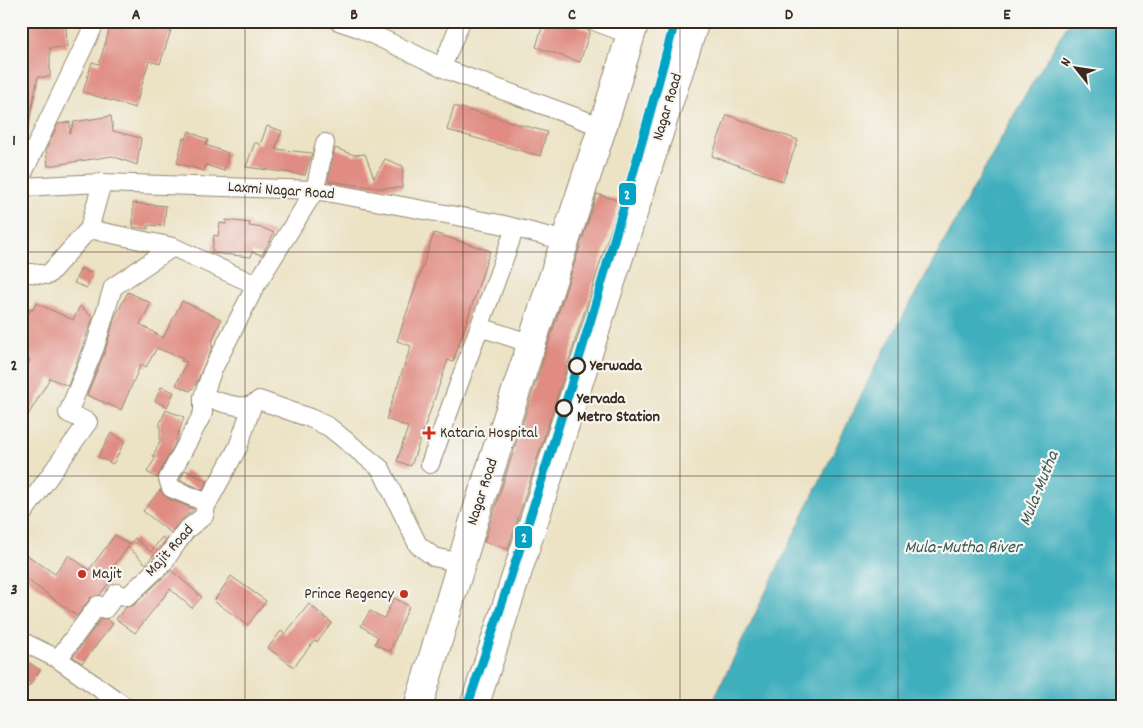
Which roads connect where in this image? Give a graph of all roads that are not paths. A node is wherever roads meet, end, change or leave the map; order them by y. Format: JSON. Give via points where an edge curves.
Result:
{"nodes":[{"id":1,"x":96,"y":21,"type":"edge"},
{"id":2,"x":338,"y":21,"type":"edge"},
{"id":3,"x":461,"y":21,"type":"edge"},
{"id":4,"x":594,"y":21,"type":"edge"},
{"id":5,"x":695,"y":21,"type":"edge"},
{"id":6,"x":633,"y":28,"type":"edge"},
{"id":7,"x":442,"y":67,"type":"junction"},
{"id":8,"x":603,"y":127,"type":"junction"},
{"id":9,"x":325,"y":143,"type":"dead end"},
{"id":10,"x":21,"y":177,"type":"edge"},
{"id":11,"x":102,"y":183,"type":"junction"},
{"id":12,"x":21,"y":187,"type":"edge"},
{"id":13,"x":315,"y":190,"type":"junction"},
{"id":14,"x":515,"y":228,"type":"junction"},
{"id":15,"x":90,"y":229,"type":"junction"},
{"id":16,"x":566,"y":241,"type":"junction"},
{"id":17,"x":173,"y":247,"type":"junction"},
{"id":18,"x":21,"y":272,"type":"edge"},
{"id":19,"x":256,"y":286,"type":"junction"},
{"id":20,"x":480,"y":327,"type":"junction"},
{"id":21,"x":532,"y":344,"type":"junction"},
{"id":22,"x":203,"y":397,"type":"junction"},
{"id":23,"x":252,"y":406,"type":"junction"},
{"id":24,"x":430,"y":464,"type":"dead end"},
{"id":25,"x":206,"y":506,"type":"junction"},
{"id":26,"x":21,"y":516,"type":"edge"},
{"id":27,"x":461,"y":563,"type":"junction"},
{"id":28,"x":21,"y":641,"type":"edge"},
{"id":29,"x":58,"y":659,"type":"junction"},
{"id":30,"x":126,"y":707,"type":"edge"},
{"id":31,"x":418,"y":707,"type":"edge"},
{"id":32,"x":474,"y":707,"type":"edge"}],
"edges":[{"from":1,"to":10,"type":"street"},
{"from":2,"to":7,"type":"street"},
{"from":3,"to":7,"type":"street"},
{"from":4,"to":6,"type":"street"},
{"from":5,"to":32,"type":"highway","name":"Nagar Road"},
{"from":6,"to":8,"type":"highway","name":"Nagar Road"},
{"from":7,"to":8,"type":"street"},
{"from":8,"to":16,"type":"highway","name":"Nagar Road"},
{"from":9,"to":13,"type":"street"},
{"from":11,"to":12,"type":"street","name":"Laxmi Nagar Road"},
{"from":11,"to":13,"type":"street","name":"Laxmi Nagar Road"},
{"from":11,"to":15,"type":"street"},
{"from":13,"to":14,"type":"street","name":"Laxmi Nagar Road"},
{"from":13,"to":19,"type":"street"},
{"from":14,"to":16,"type":"street","name":"Laxmi Nagar Road"},
{"from":14,"to":20,"type":"street"},
{"from":15,"to":17,"type":"street"},
{"from":15,"to":18,"type":"street","via":[[48,275]]},
{"from":16,"to":21,"type":"highway","name":"Nagar Road"},
{"from":17,"to":19,"type":"street"},
{"from":17,"to":26,"type":"street","via":[[113,287],[95,347],[68,413],[88,422]]},
{"from":19,"to":22,"type":"street","via":[[212,371]]},
{"from":20,"to":21,"type":"street"},
{"from":20,"to":24,"type":"street"},
{"from":21,"to":27,"type":"highway","name":"Nagar Road"},
{"from":22,"to":23,"type":"street","via":[[243,407]]},
{"from":22,"to":25,"type":"street","via":[[203,413],[168,479],[171,488],[200,500]]},
{"from":23,"to":25,"type":"street","name":"Majit Road","via":[[238,447]]},
{"from":23,"to":27,"type":"street","via":[[259,400],[329,427],[381,469],[418,545],[434,557]]},
{"from":25,"to":29,"type":"street","name":"Majit Road","via":[[204,516],[186,530],[163,563],[127,597],[117,593],[105,609],[98,605]]},
{"from":27,"to":31,"type":"highway","name":"Nagar Road"},
{"from":28,"to":29,"type":"street"},
{"from":29,"to":30,"type":"street"}]}
